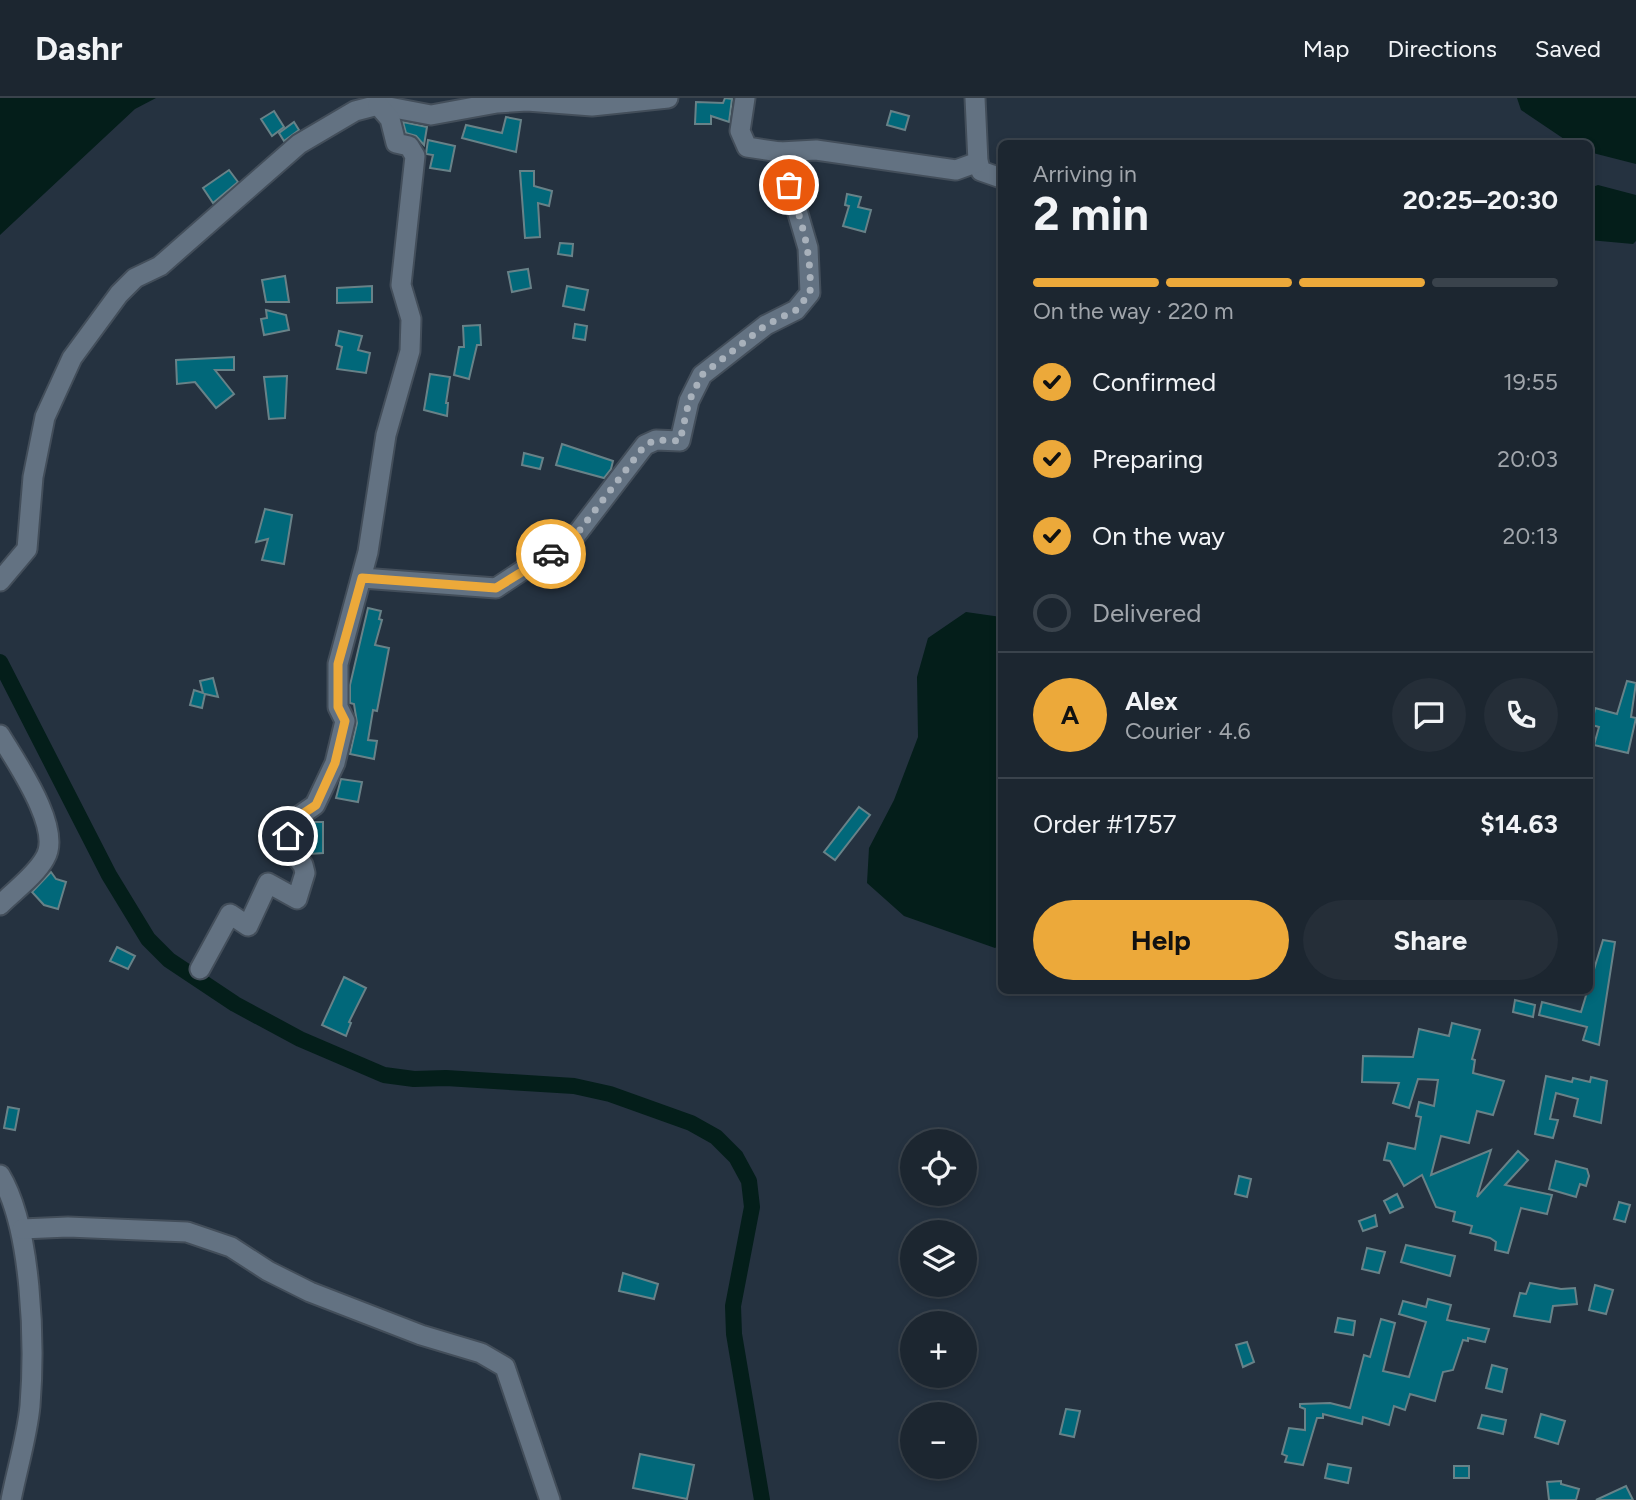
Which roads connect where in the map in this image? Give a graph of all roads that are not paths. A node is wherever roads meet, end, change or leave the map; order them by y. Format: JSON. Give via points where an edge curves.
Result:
{"nodes":[{"id":1,"x":667,"y":98,"type":"edge"},
{"id":2,"x":745,"y":98,"type":"edge"},
{"id":3,"x":975,"y":98,"type":"edge"},
{"id":4,"x":378,"y":106,"type":"junction"},
{"id":5,"x":780,"y":152,"type":"junction"},
{"id":6,"x":978,"y":162,"type":"junction"},
{"id":7,"x":998,"y":177,"type":"edge"},
{"id":8,"x":362,"y":578,"type":"junction"},
{"id":9,"x":0,"y":581,"type":"edge"},
{"id":10,"x":0,"y":735,"type":"edge"},
{"id":11,"x":0,"y":905,"type":"edge"},
{"id":12,"x":200,"y":969,"type":"dead end"},
{"id":13,"x":0,"y":1175,"type":"edge"},
{"id":14,"x":22,"y":1229,"type":"junction"},
{"id":15,"x":11,"y":1500,"type":"edge"},
{"id":16,"x":550,"y":1500,"type":"edge"}],
"edges":[{"from":1,"to":4,"type":"street","via":[[592,106],[497,103],[431,115]]},
{"from":2,"to":5,"type":"street","via":[[740,131],[747,147]]},
{"from":3,"to":6,"type":"street"},
{"from":4,"to":8,"type":"street","via":[[390,119],[396,143],[409,146],[415,156],[401,285],[412,334],[384,446]]},
{"from":4,"to":9,"type":"street","via":[[355,111],[299,144],[160,266],[135,278],[119,293],[72,358],[45,417],[33,477],[27,549]]},
{"from":5,"to":6,"type":"street","via":[[816,150],[956,170]]},
{"from":5,"to":8,"type":"street","via":[[808,248],[810,293],[796,310],[766,325],[702,375],[689,401],[680,441],[656,440],[645,445],[576,535],[496,588]]},
{"from":6,"to":7,"type":"street","via":[[981,171]]},
{"from":8,"to":12,"type":"street","via":[[338,664],[338,707],[345,721],[335,763],[316,805],[295,819],[288,836],[292,852],[303,865],[297,899],[268,883],[248,926],[230,914]]},
{"from":10,"to":11,"type":"street","via":[[30,786],[51,836],[46,858]]},
{"from":13,"to":14,"type":"street"},
{"from":14,"to":15,"type":"street","via":[[29,1295],[30,1406]]},
{"from":14,"to":16,"type":"street","via":[[187,1232],[231,1247],[310,1292],[481,1353],[505,1367]]}]}
